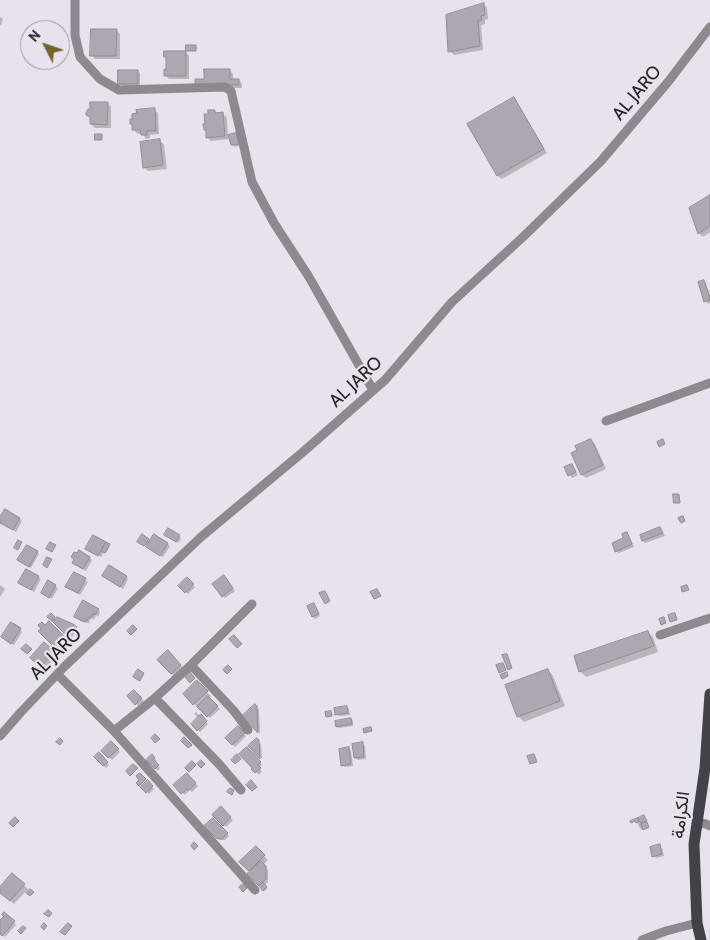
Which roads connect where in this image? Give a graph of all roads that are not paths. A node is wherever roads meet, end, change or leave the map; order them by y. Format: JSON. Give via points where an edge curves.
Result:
{"nodes":[{"id":1,"x":75,"y":0,"type":"edge"},
{"id":2,"x":710,"y":27,"type":"edge"},
{"id":3,"x":710,"y":382,"type":"edge"},
{"id":4,"x":374,"y":390,"type":"junction"},
{"id":5,"x":606,"y":421,"type":"dead end"},
{"id":6,"x":252,"y":604,"type":"dead end"},
{"id":7,"x":710,"y":618,"type":"edge"},
{"id":8,"x":660,"y":635,"type":"dead end"},
{"id":9,"x":191,"y":665,"type":"junction"},
{"id":10,"x":57,"y":674,"type":"junction"},
{"id":11,"x":710,"y":694,"type":"edge"},
{"id":12,"x":155,"y":698,"type":"junction"},
{"id":13,"x":248,"y":730,"type":"dead end"},
{"id":14,"x":114,"y":731,"type":"junction"},
{"id":15,"x":0,"y":736,"type":"edge"},
{"id":16,"x":241,"y":790,"type":"dead end"},
{"id":17,"x":697,"y":822,"type":"junction"},
{"id":18,"x":710,"y":826,"type":"edge"},
{"id":19,"x":255,"y":890,"type":"dead end"},
{"id":20,"x":697,"y":923,"type":"junction"},
{"id":21,"x":642,"y":940,"type":"edge"},
{"id":22,"x":701,"y":940,"type":"edge"}],
"edges":[{"from":1,"to":4,"type":"street","via":[[75,35],[80,57],[100,79],[119,90],[225,88],[231,91],[252,182]]},
{"from":2,"to":4,"type":"street","name":"AL JARO","via":[[601,161],[452,302]]},
{"from":3,"to":5,"type":"street"},
{"from":4,"to":10,"type":"street","name":"AL JARO","via":[[201,536]]},
{"from":6,"to":9,"type":"street"},
{"from":7,"to":8,"type":"street"},
{"from":9,"to":12,"type":"street"},
{"from":9,"to":13,"type":"street"},
{"from":10,"to":14,"type":"street"},
{"from":10,"to":15,"type":"street","name":"AL JARO"},
{"from":11,"to":17,"type":"main road","name":"الكرامة","via":[[705,768]]},
{"from":12,"to":14,"type":"street"},
{"from":12,"to":16,"type":"street"},
{"from":14,"to":19,"type":"street"},
{"from":17,"to":18,"type":"street"},
{"from":17,"to":20,"type":"main road","name":"الكرامة","via":[[694,844]]},
{"from":20,"to":21,"type":"street"},
{"from":20,"to":22,"type":"main road","name":"الكرامة"}]}
